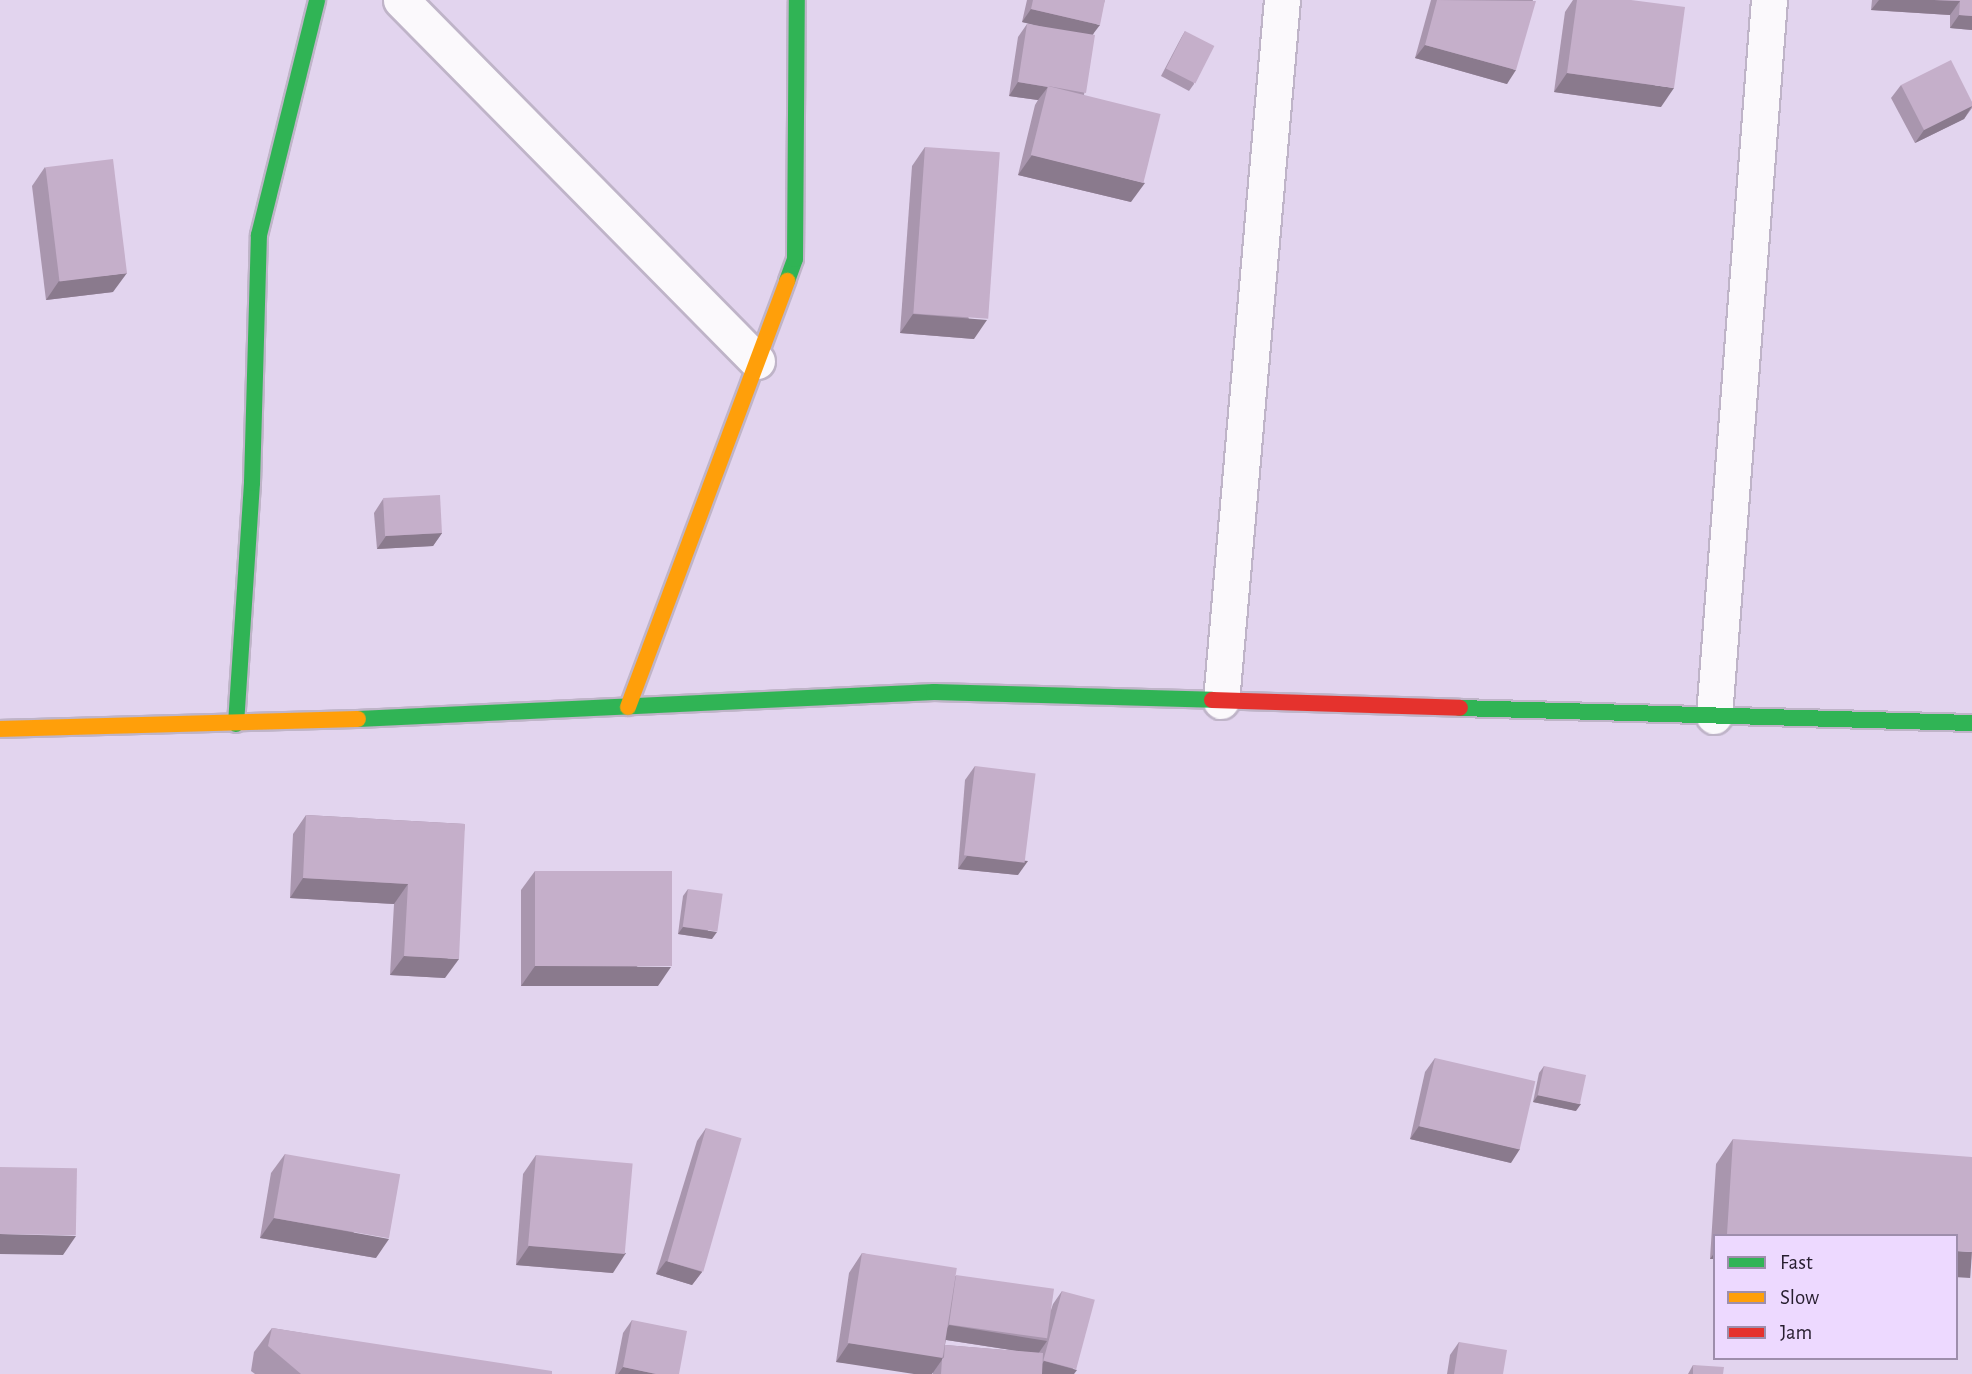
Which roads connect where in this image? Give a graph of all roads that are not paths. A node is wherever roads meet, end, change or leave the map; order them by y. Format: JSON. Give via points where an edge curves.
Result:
{"nodes":[{"id":1,"x":317,"y":0,"type":"edge"},
{"id":2,"x":401,"y":0,"type":"edge"},
{"id":3,"x":797,"y":0,"type":"edge"},
{"id":4,"x":1282,"y":0,"type":"edge"},
{"id":5,"x":1769,"y":0,"type":"edge"},
{"id":6,"x":757,"y":361,"type":"junction"},
{"id":7,"x":1220,"y":701,"type":"junction"},
{"id":8,"x":628,"y":707,"type":"junction"},
{"id":9,"x":1714,"y":716,"type":"junction"},
{"id":10,"x":1972,"y":723,"type":"edge"},
{"id":11,"x":236,"y":724,"type":"junction"},
{"id":12,"x":0,"y":729,"type":"edge"}],
"edges":[{"from":1,"to":11,"type":"main road","via":[[259,235],[252,483]]},
{"from":2,"to":6,"type":"street"},
{"from":3,"to":6,"type":"main road","via":[[795,259]]},
{"from":4,"to":7,"type":"street"},
{"from":5,"to":9,"type":"street"},
{"from":6,"to":8,"type":"main road"},
{"from":7,"to":8,"type":"main road","via":[[934,692]]},
{"from":7,"to":9,"type":"main road"},
{"from":8,"to":11,"type":"main road"},
{"from":9,"to":10,"type":"main road"},
{"from":11,"to":12,"type":"main road"}]}
